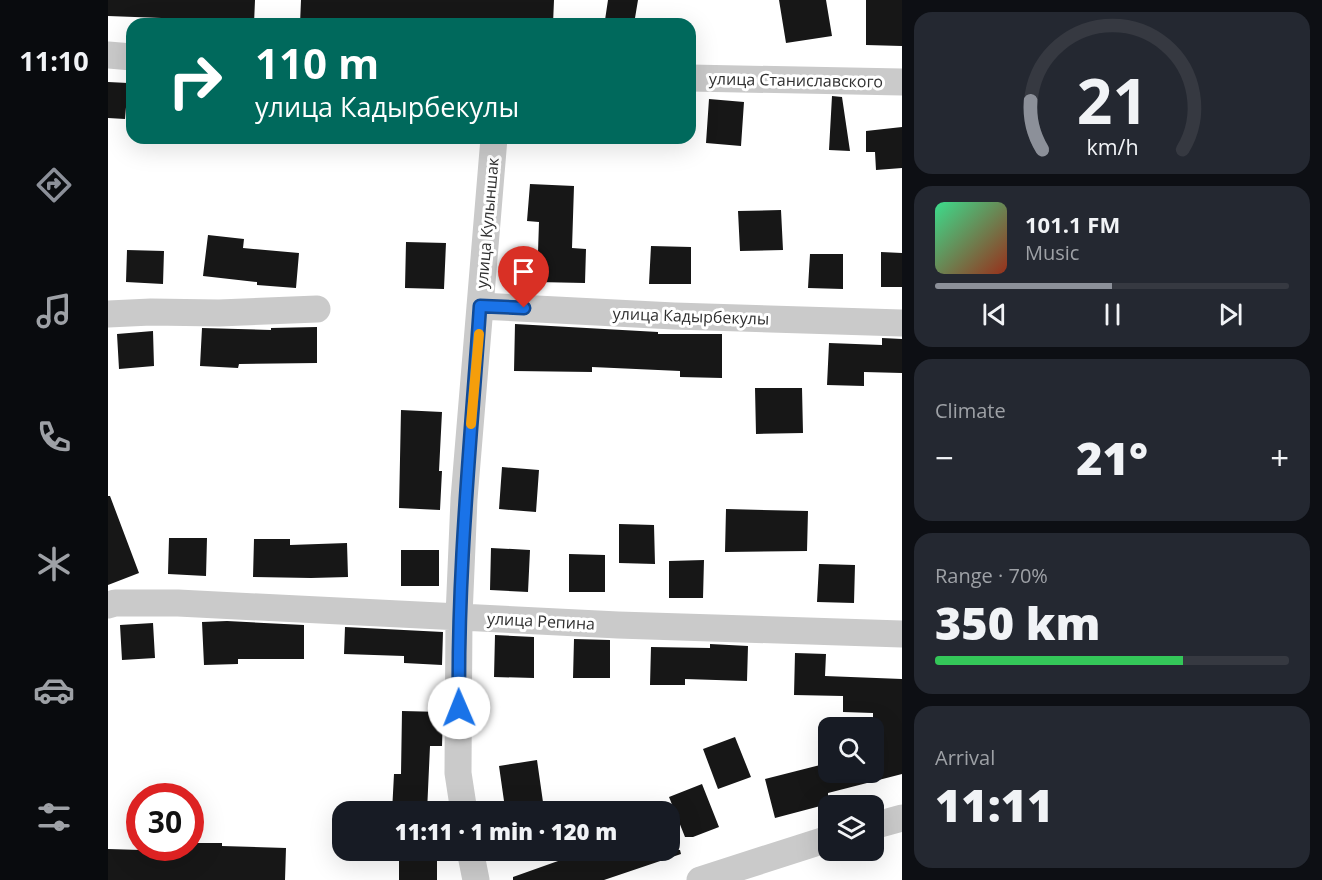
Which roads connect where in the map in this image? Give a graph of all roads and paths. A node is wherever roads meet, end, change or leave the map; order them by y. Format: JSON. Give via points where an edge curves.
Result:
{"nodes":[{"id":1,"x":108,"y":56,"type":"edge"},
{"id":2,"x":126,"y":57,"type":"edge"},
{"id":3,"x":696,"y":78,"type":"edge"},
{"id":4,"x":902,"y":82,"type":"edge"},
{"id":5,"x":494,"y":144,"type":"edge"},
{"id":6,"x":480,"y":306,"type":"junction"},
{"id":7,"x":317,"y":309,"type":"dead end"},
{"id":8,"x":108,"y":314,"type":"edge"},
{"id":9,"x":902,"y":323,"type":"edge"},
{"id":10,"x":108,"y":605,"type":"edge"},
{"id":11,"x":459,"y":616,"type":"junction"},
{"id":12,"x":902,"y":634,"type":"edge"},
{"id":13,"x":462,"y":801,"type":"edge"},
{"id":14,"x":902,"y":818,"type":"edge"},
{"id":15,"x":884,"y":823,"type":"edge"},
{"id":16,"x":818,"y":842,"type":"edge"},
{"id":17,"x":472,"y":861,"type":"edge"},
{"id":18,"x":476,"y":880,"type":"edge"},
{"id":19,"x":700,"y":880,"type":"edge"}],
"edges":[{"from":1,"to":2,"type":"street"},
{"from":3,"to":4,"type":"street","name":"улица Станиславского"},
{"from":5,"to":6,"type":"street","name":"улица Кулыншак"},
{"from":6,"to":9,"type":"street","name":"улица Кадырбекулы"},
{"from":6,"to":11,"type":"street","name":"улица Кулыншак"},
{"from":7,"to":8,"type":"street"},
{"from":10,"to":11,"type":"street","name":"улица Репина","via":[[178,603]]},
{"from":11,"to":12,"type":"street","name":"улица Репина"},
{"from":11,"to":13,"type":"street","name":"улица Кулыншак","via":[[458,773]]},
{"from":14,"to":15,"type":"street"},
{"from":16,"to":19,"type":"street"},
{"from":17,"to":18,"type":"street"}]}
